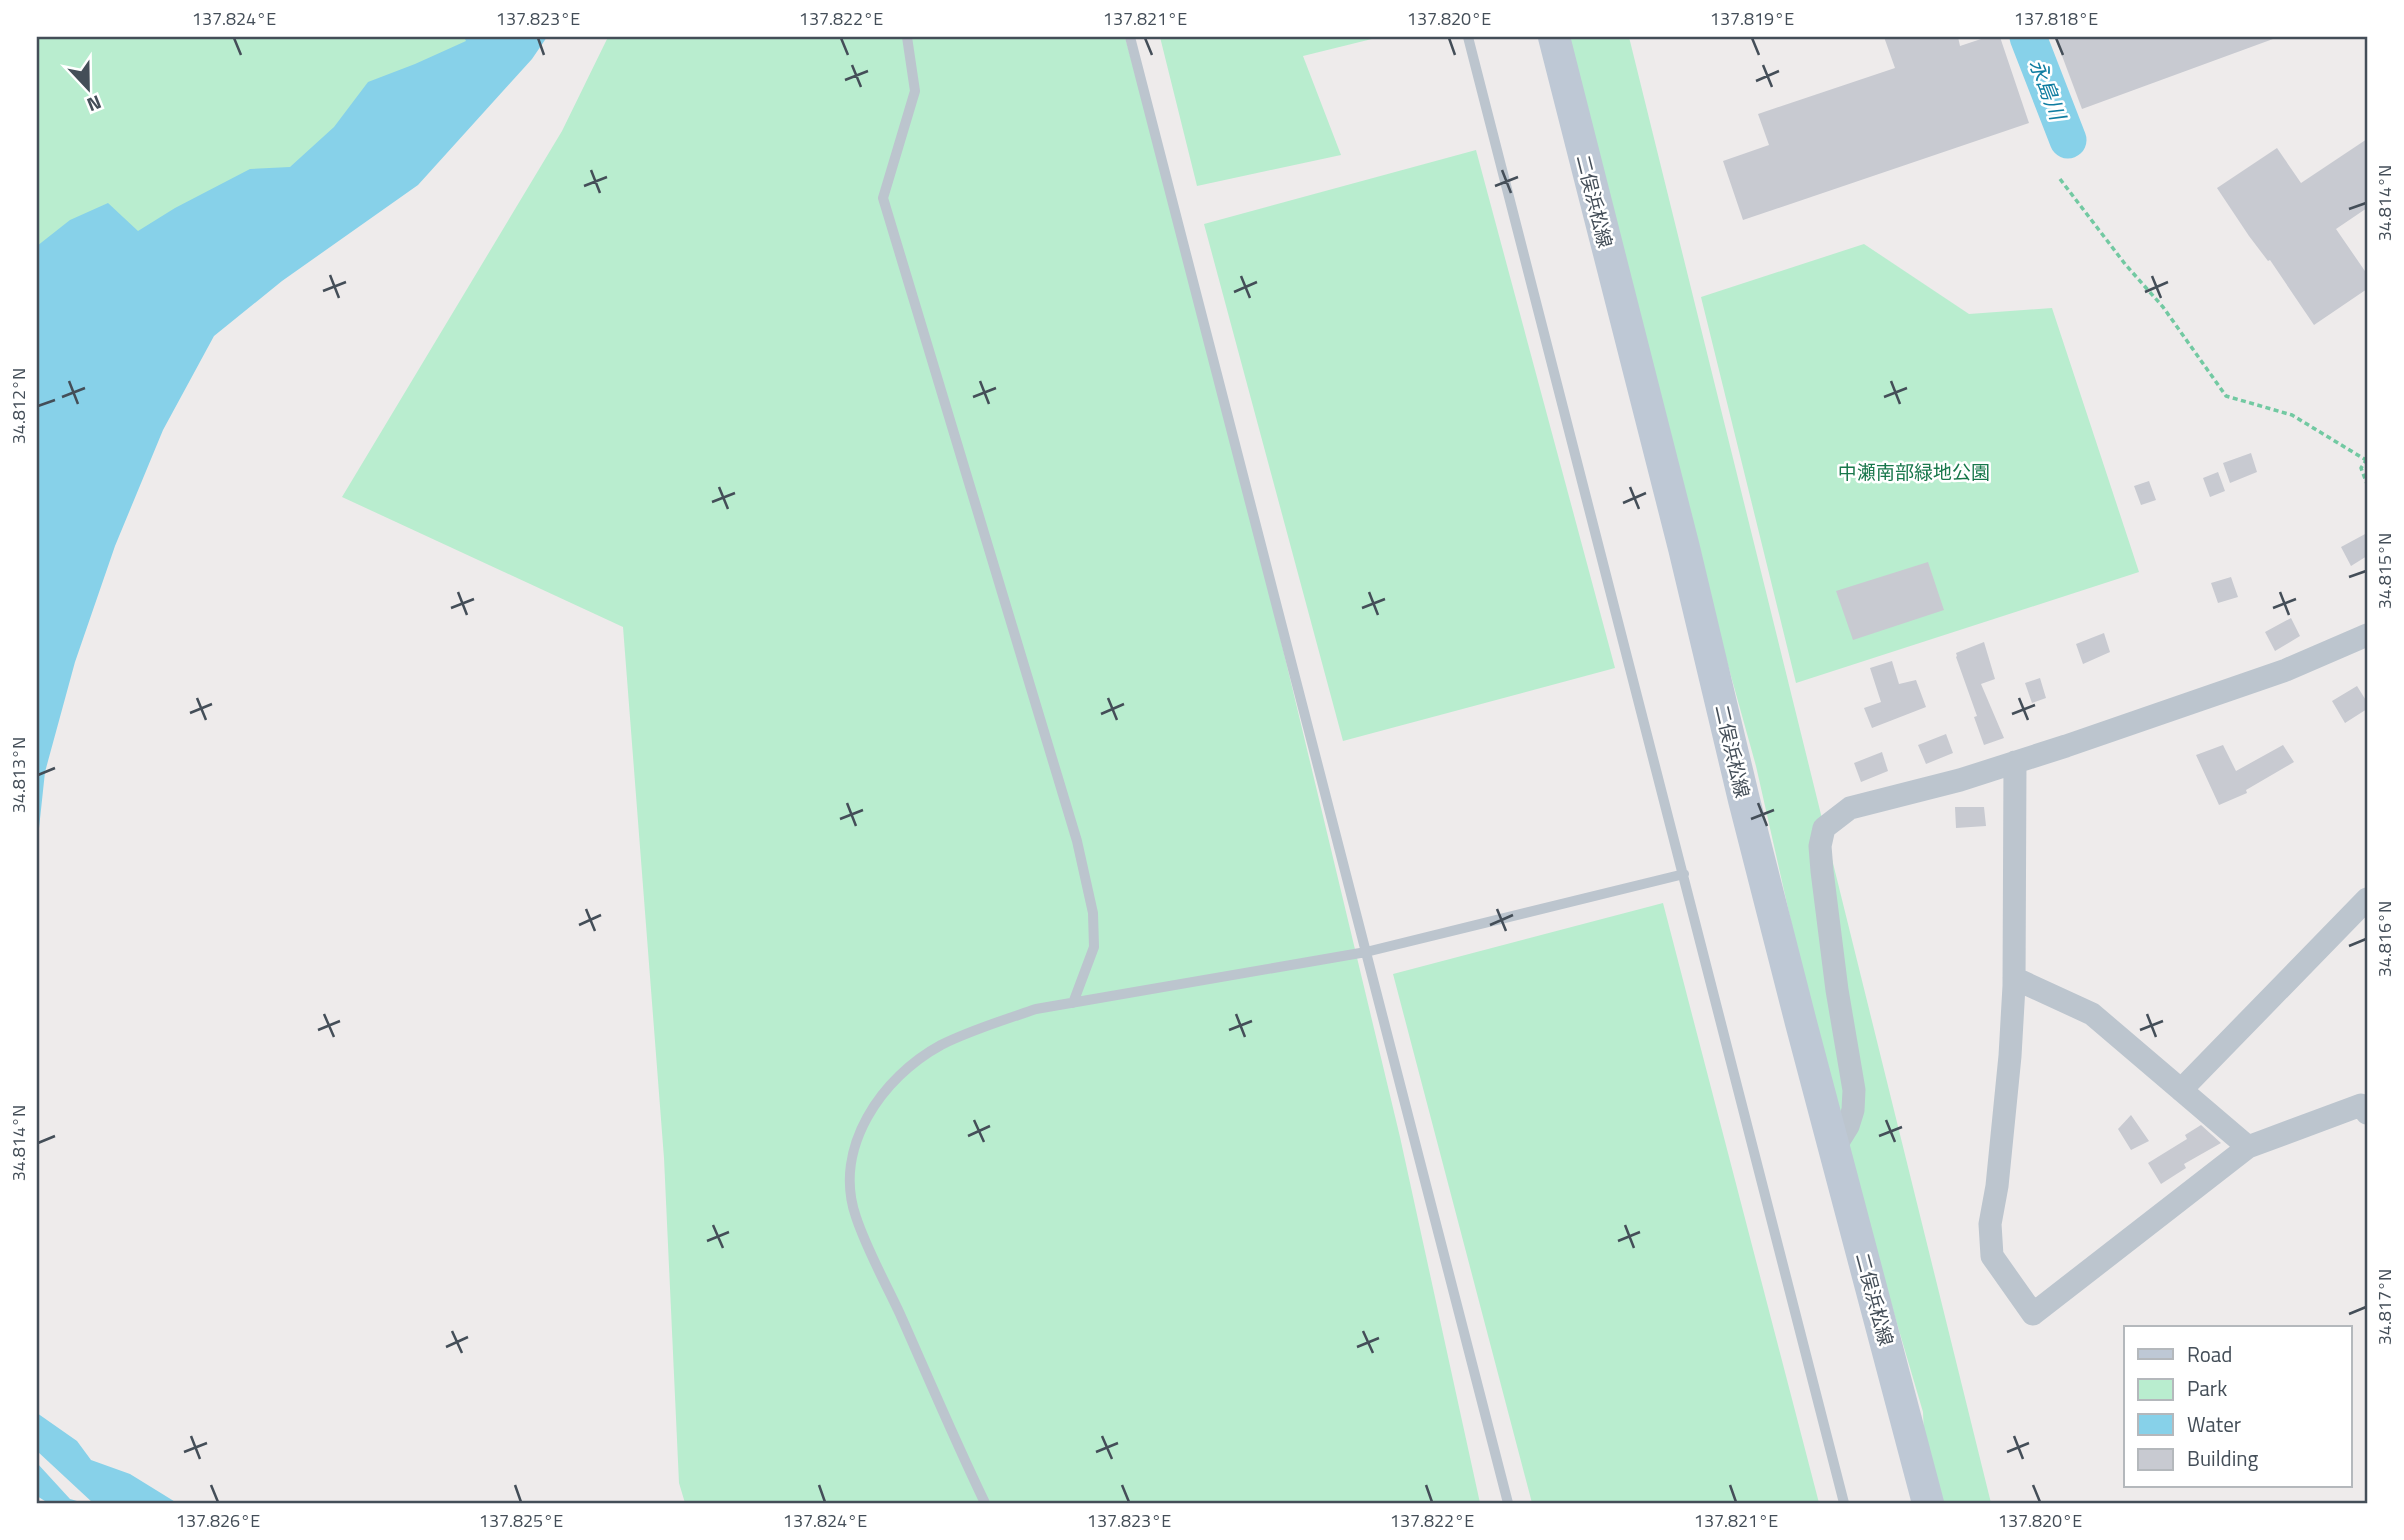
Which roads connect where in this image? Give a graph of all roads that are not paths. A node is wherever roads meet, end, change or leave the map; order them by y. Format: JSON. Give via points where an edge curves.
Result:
{"nodes":[{"id":1,"x":907,"y":37,"type":"edge"},
{"id":2,"x":1130,"y":37,"type":"edge"},
{"id":3,"x":1468,"y":37,"type":"edge"},
{"id":4,"x":1555,"y":37,"type":"edge"},
{"id":5,"x":2367,"y":635,"type":"edge"},
{"id":6,"x":2015,"y":762,"type":"junction"},
{"id":7,"x":1684,"y":874,"type":"junction"},
{"id":8,"x":2367,"y":899,"type":"edge"},
{"id":9,"x":1366,"y":952,"type":"junction"},
{"id":10,"x":2014,"y":978,"type":"junction"},
{"id":11,"x":1073,"y":1003,"type":"junction"},
{"id":12,"x":2181,"y":1090,"type":"junction"},
{"id":13,"x":2367,"y":1113,"type":"edge"},
{"id":14,"x":1835,"y":1147,"type":"junction"},
{"id":15,"x":2248,"y":1147,"type":"junction"},
{"id":16,"x":985,"y":1503,"type":"edge"},
{"id":17,"x":1508,"y":1503,"type":"edge"},
{"id":18,"x":1844,"y":1503,"type":"edge"},
{"id":19,"x":1928,"y":1503,"type":"edge"}],
"edges":[{"from":1,"to":11,"type":"lane","via":[[915,90],[883,198],[1077,841],[1093,913],[1094,947]]},
{"from":2,"to":9,"type":"lane"},
{"from":3,"to":7,"type":"lane"},
{"from":4,"to":14,"type":"main road","name":"二俣浜松線"},
{"from":5,"to":6,"type":"street","via":[[2286,670]]},
{"from":6,"to":10,"type":"street"},
{"from":6,"to":14,"type":"street","via":[[1850,808],[1824,828],[1822,871],[1854,1090],[1849,1126]]},
{"from":7,"to":9,"type":"lane"},
{"from":7,"to":18,"type":"lane"},
{"from":8,"to":12,"type":"street"},
{"from":9,"to":11,"type":"lane"},
{"from":9,"to":17,"type":"lane"},
{"from":10,"to":12,"type":"street","via":[[2092,1014]]},
{"from":10,"to":15,"type":"street","via":[[2010,1056],[1990,1224],[1992,1256],[2033,1314]]},
{"from":11,"to":16,"type":"lane","via":[[1036,1009],[940,1046],[903,1072],[876,1103],[851,1156],[855,1215]]},
{"from":12,"to":15,"type":"street"},
{"from":13,"to":15,"type":"street","via":[[2361,1104]]},
{"from":14,"to":19,"type":"main road","name":"二俣浜松線"}]}
